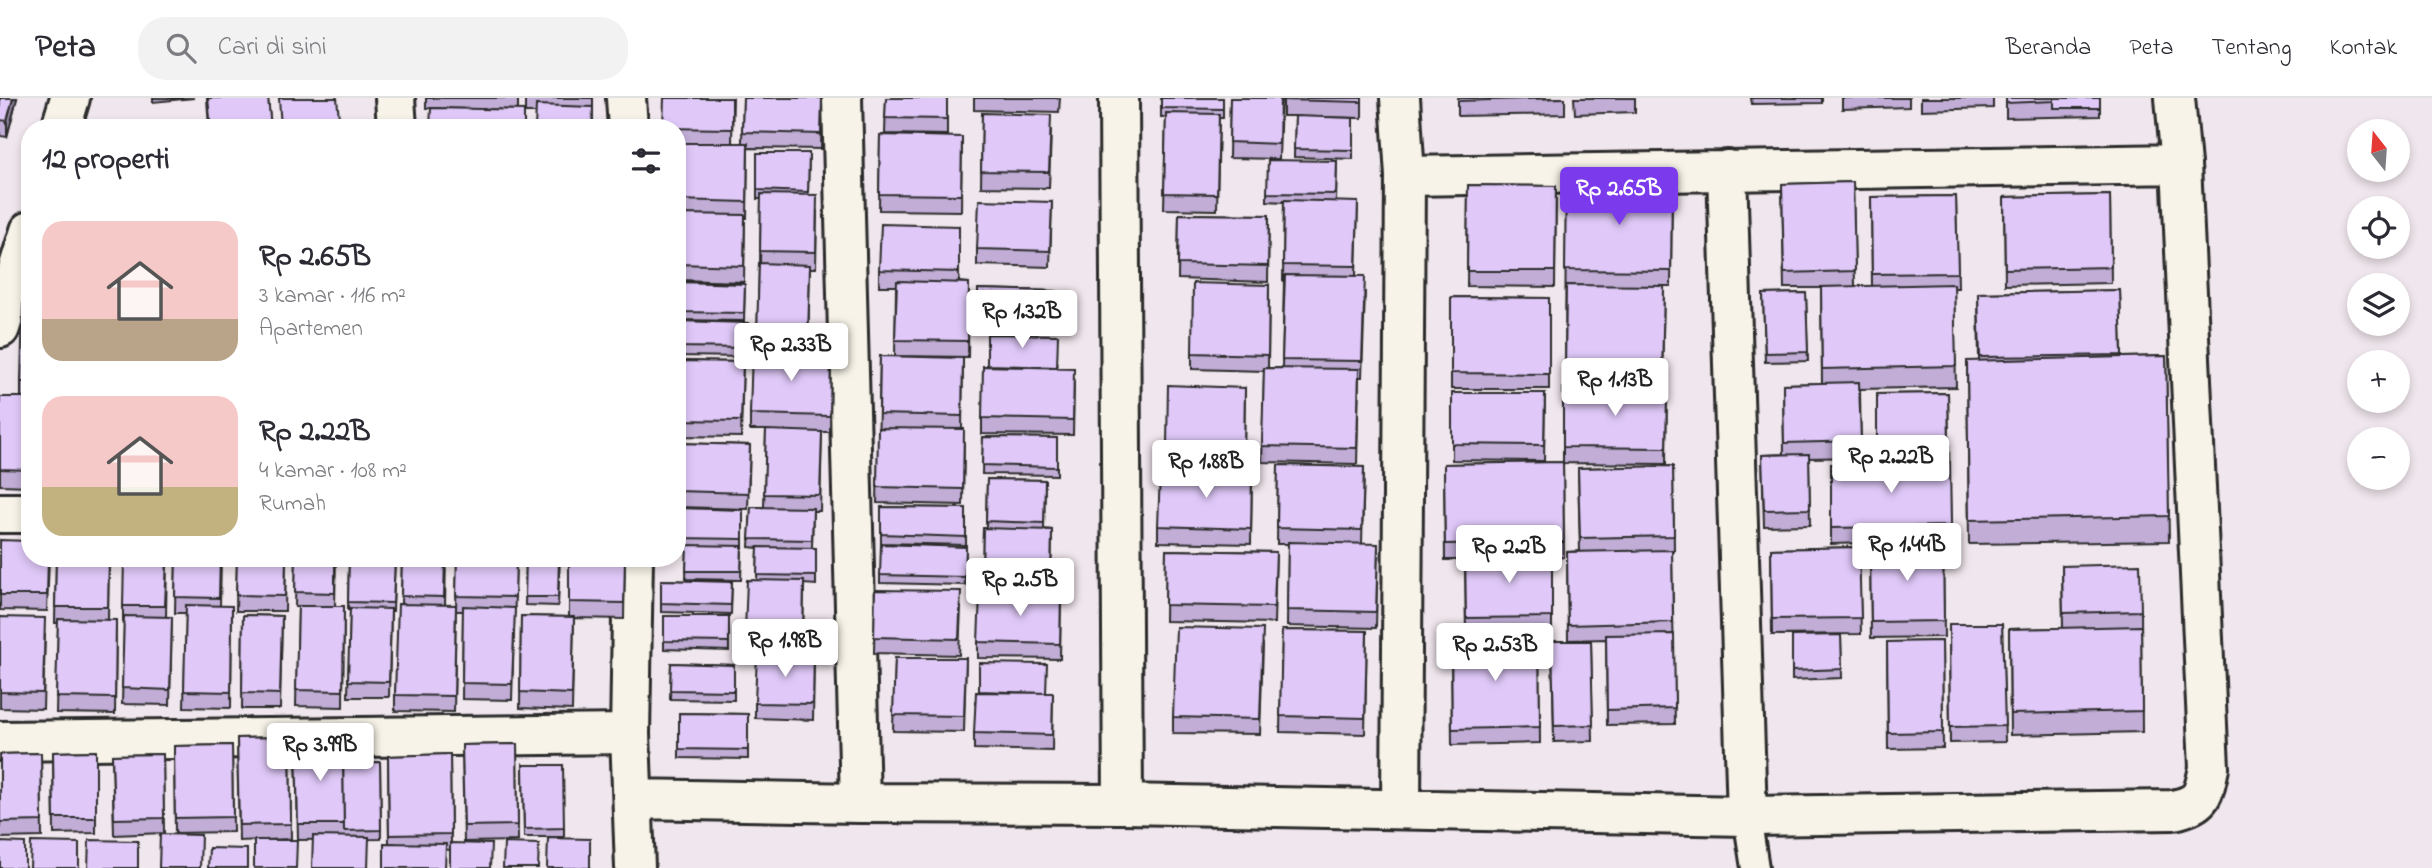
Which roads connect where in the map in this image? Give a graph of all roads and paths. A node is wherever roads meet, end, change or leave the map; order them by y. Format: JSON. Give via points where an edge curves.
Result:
{"nodes":[{"id":1,"x":70,"y":98,"type":"edge"},
{"id":2,"x":395,"y":98,"type":"edge"},
{"id":3,"x":626,"y":98,"type":"edge"},
{"id":4,"x":842,"y":98,"type":"edge"},
{"id":5,"x":1119,"y":98,"type":"edge"},
{"id":6,"x":1400,"y":98,"type":"edge"},
{"id":7,"x":2175,"y":98,"type":"edge"},
{"id":8,"x":64,"y":119,"type":"edge"},
{"id":9,"x":396,"y":119,"type":"edge"},
{"id":10,"x":627,"y":119,"type":"edge"},
{"id":11,"x":2181,"y":164,"type":"junction"},
{"id":12,"x":1727,"y":170,"type":"junction"},
{"id":13,"x":1405,"y":176,"type":"junction"},
{"id":14,"x":21,"y":272,"type":"edge"},
{"id":15,"x":12,"y":314,"type":"edge"},
{"id":16,"x":0,"y":513,"type":"edge"},
{"id":17,"x":21,"y":513,"type":"edge"},
{"id":18,"x":633,"y":567,"type":"edge"},
{"id":19,"x":630,"y":734,"type":"junction"},
{"id":20,"x":0,"y":741,"type":"edge"},
{"id":21,"x":634,"y":799,"type":"junction"},
{"id":22,"x":860,"y":803,"type":"junction"},
{"id":23,"x":1123,"y":804,"type":"junction"},
{"id":24,"x":1401,"y":809,"type":"junction"},
{"id":25,"x":1747,"y":816,"type":"junction"},
{"id":26,"x":635,"y":868,"type":"edge"},
{"id":27,"x":1755,"y":868,"type":"edge"}],
"edges":[{"from":1,"to":8,"type":"street"},
{"from":2,"to":9,"type":"street"},
{"from":3,"to":10,"type":"street"},
{"from":4,"to":22,"type":"street"},
{"from":5,"to":23,"type":"street"},
{"from":6,"to":13,"type":"street"},
{"from":7,"to":11,"type":"street"},
{"from":11,"to":12,"type":"street"},
{"from":11,"to":25,"type":"street","via":[[2209,768],[2202,797],[2189,807],[2173,810]]},
{"from":12,"to":13,"type":"street"},
{"from":12,"to":25,"type":"street"},
{"from":13,"to":24,"type":"street"},
{"from":14,"to":15,"type":"street"},
{"from":16,"to":17,"type":"street"},
{"from":18,"to":19,"type":"street"},
{"from":19,"to":20,"type":"street"},
{"from":19,"to":21,"type":"street"},
{"from":21,"to":22,"type":"street"},
{"from":21,"to":26,"type":"street"},
{"from":22,"to":23,"type":"street"},
{"from":23,"to":24,"type":"street"},
{"from":24,"to":25,"type":"street"},
{"from":25,"to":27,"type":"lane"}]}
